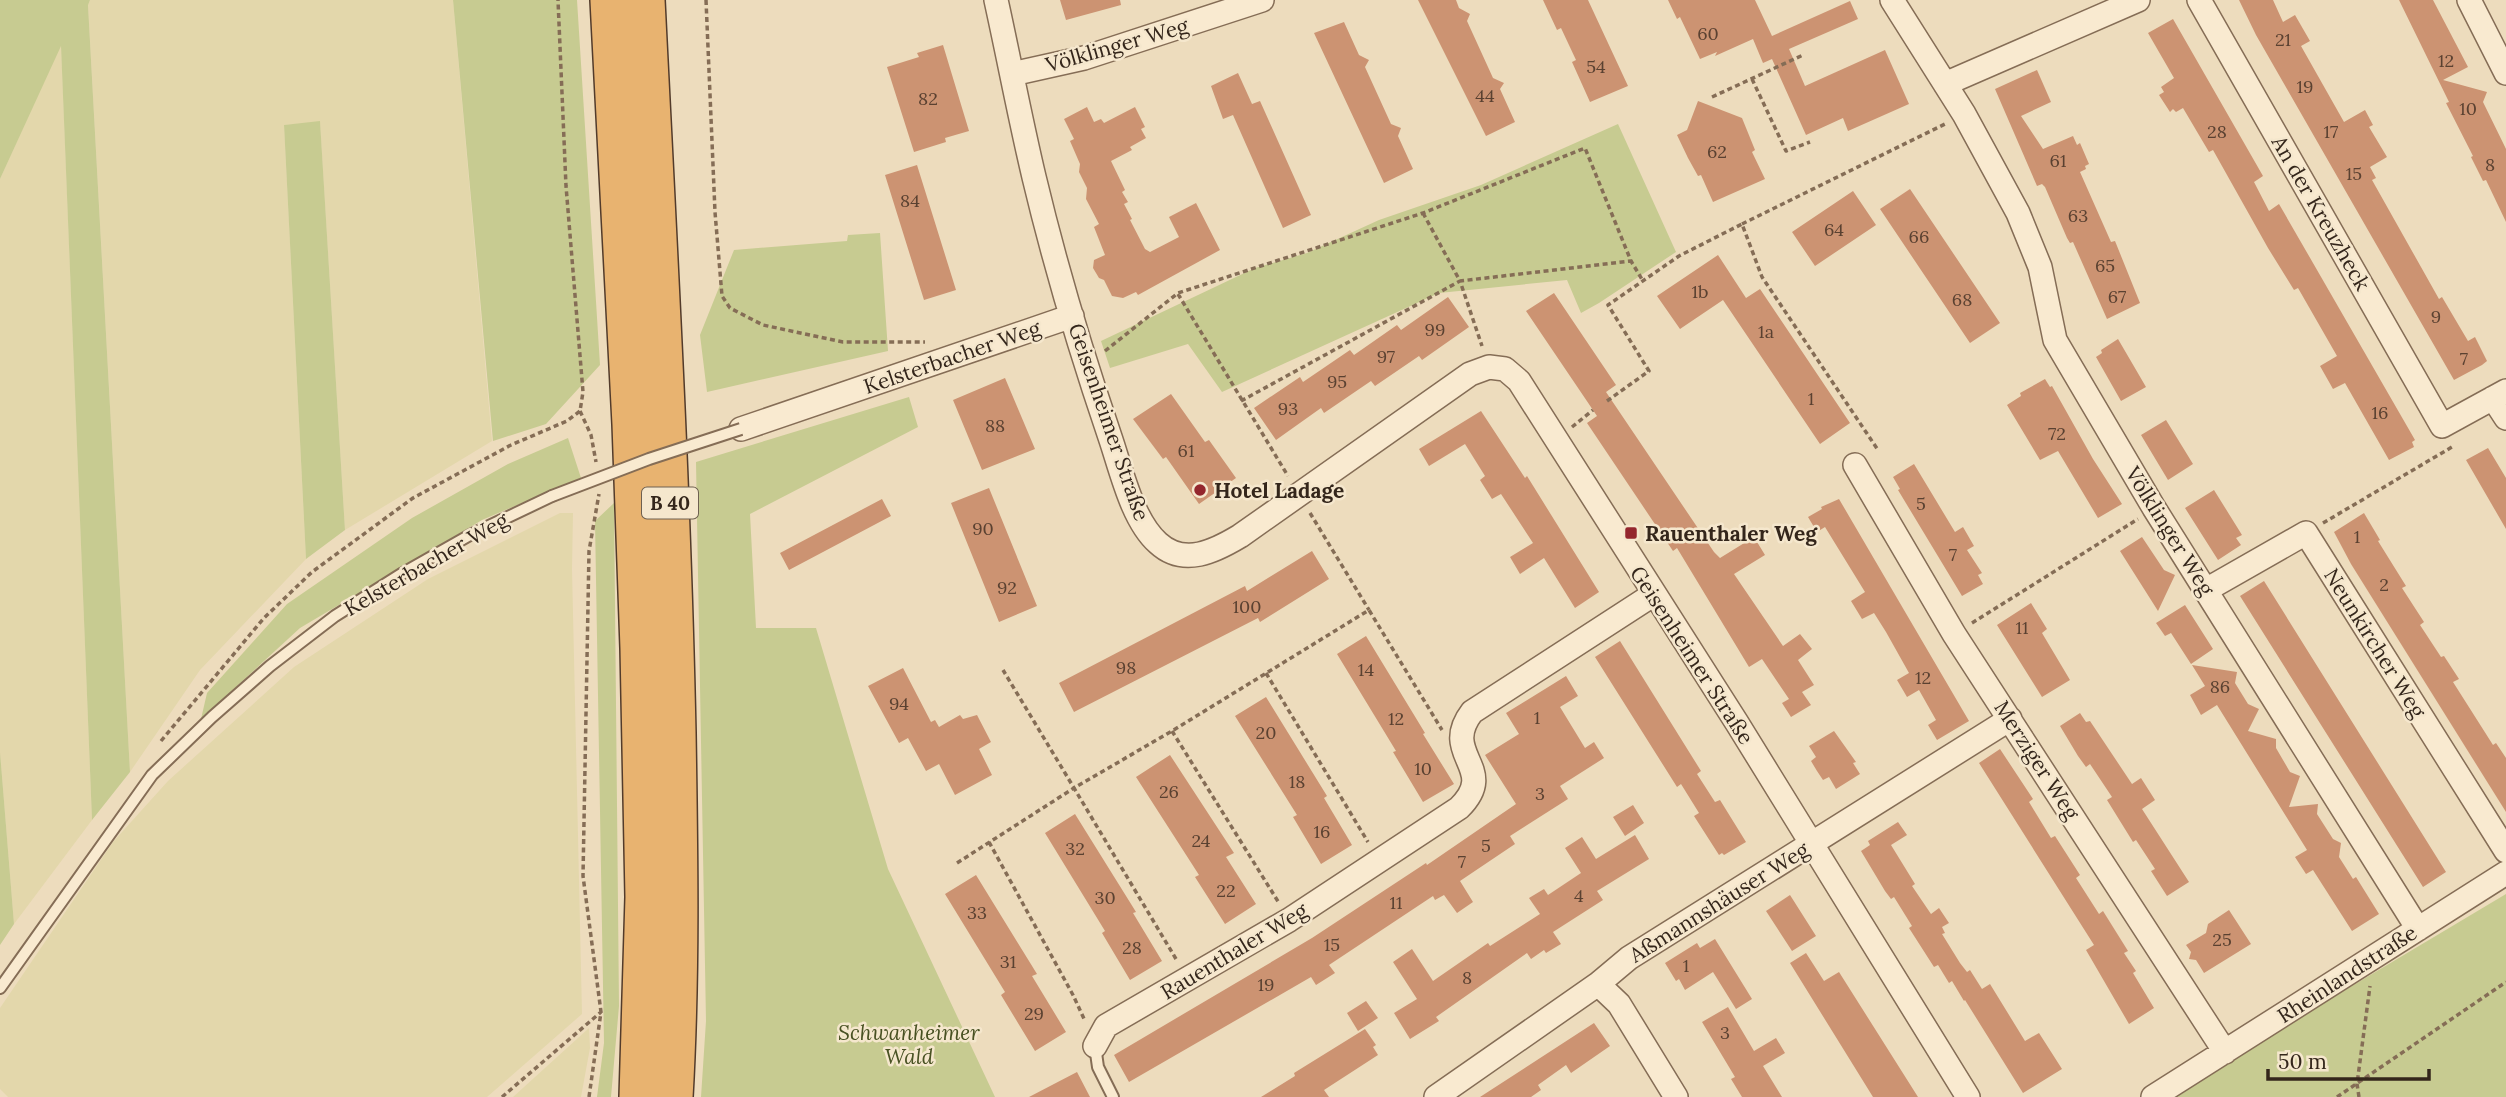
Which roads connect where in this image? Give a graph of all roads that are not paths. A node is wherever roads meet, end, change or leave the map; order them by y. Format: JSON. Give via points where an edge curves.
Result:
{"nodes":[{"id":1,"x":609,"y":0,"type":"edge"},
{"id":2,"x":646,"y":0,"type":"edge"},
{"id":3,"x":996,"y":0,"type":"edge"},
{"id":4,"x":1262,"y":0,"type":"edge"},
{"id":5,"x":1892,"y":0,"type":"edge"},
{"id":6,"x":2137,"y":0,"type":"edge"},
{"id":7,"x":2199,"y":0,"type":"edge"},
{"id":8,"x":2469,"y":0,"type":"edge"},
{"id":9,"x":2506,"y":73,"type":"edge"},
{"id":10,"x":1012,"y":74,"type":"junction"},
{"id":11,"x":1945,"y":84,"type":"junction"},
{"id":12,"x":1072,"y":316,"type":"junction"},
{"id":13,"x":2500,"y":394,"type":"edge"},
{"id":14,"x":2506,"y":418,"type":"edge"},
{"id":15,"x":741,"y":429,"type":"joint"},
{"id":16,"x":1856,"y":465,"type":"dead end"},
{"id":17,"x":2206,"y":590,"type":"junction"},
{"id":18,"x":1654,"y":594,"type":"junction"},
{"id":19,"x":2010,"y":719,"type":"junction"},
{"id":20,"x":1810,"y":845,"type":"junction"},
{"id":21,"x":2506,"y":851,"type":"edge"},
{"id":22,"x":2506,"y":873,"type":"edge"},
{"id":23,"x":2418,"y":929,"type":"junction"},
{"id":24,"x":1598,"y":984,"type":"junction"},
{"id":25,"x":0,"y":988,"type":"edge"},
{"id":26,"x":1096,"y":1046,"type":"joint"},
{"id":27,"x":2225,"y":1052,"type":"junction"},
{"id":28,"x":638,"y":1097,"type":"edge"},
{"id":29,"x":674,"y":1097,"type":"edge"},
{"id":30,"x":1113,"y":1097,"type":"edge"},
{"id":31,"x":1436,"y":1097,"type":"edge"},
{"id":32,"x":1676,"y":1097,"type":"edge"},
{"id":33,"x":1968,"y":1097,"type":"edge"},
{"id":34,"x":2153,"y":1097,"type":"edge"}],
"edges":[{"from":1,"to":28,"type":"highway","number":"B 40","via":[[639,648],[644,897]]},
{"from":2,"to":29,"type":"highway","number":"B 40","via":[[675,656],[679,897]]},
{"from":3,"to":10,"type":"street","name":"Geisenheimer Straße"},
{"from":4,"to":10,"type":"street","name":"Völklinger Weg","via":[[1084,58]]},
{"from":5,"to":11,"type":"street","name":"Völklinger Weg"},
{"from":6,"to":11,"type":"street"},
{"from":7,"to":13,"type":"street","name":"An der Kreuzheck","via":[[2448,436]]},
{"from":8,"to":9,"type":"street"},
{"from":10,"to":12,"type":"street","name":"Geisenheimer Straße"},
{"from":11,"to":17,"type":"street","name":"Völklinger Weg","via":[[2028,236],[2040,267],[2055,340]]},
{"from":12,"to":15,"type":"street","name":"Kelsterbacher Weg"},
{"from":12,"to":18,"type":"street","name":"Geisenheimer Straße","via":[[1139,515],[1147,531],[1168,551],[1205,555],[1240,536],[1470,374],[1489,367],[1505,369],[1519,381]]},
{"from":13,"to":14,"type":"street"},
{"from":15,"to":25,"type":"lane","name":"Kelsterbacher Weg","bridge":true,"via":[[552,496],[470,535],[335,616],[270,666],[152,775]]},
{"from":16,"to":19,"type":"street","name":"Merziger Weg","via":[[1954,634]]},
{"from":17,"to":21,"type":"street","name":"Neunkircher Weg","via":[[2306,533]]},
{"from":17,"to":23,"type":"street","name":"Völklinger Weg"},
{"from":18,"to":20,"type":"street","name":"Geisenheimer Straße"},
{"from":18,"to":26,"type":"street","name":"Rauenthaler Weg","via":[[1472,712],[1460,739],[1475,786],[1468,799],[1447,817],[1289,920],[1106,1026]]},
{"from":19,"to":20,"type":"street","name":"Aßmannshäuser Weg"},
{"from":19,"to":27,"type":"street","name":"Merziger Weg"},
{"from":20,"to":24,"type":"street","name":"Aßmannshäuser Weg","via":[[1629,958]]},
{"from":20,"to":33,"type":"street","name":"Geisenheimer Straße"},
{"from":22,"to":23,"type":"street","name":"Rheinlandstraße"},
{"from":23,"to":27,"type":"street","name":"Rheinlandstraße"},
{"from":24,"to":31,"type":"street","name":"Aßmannshäuser Weg"},
{"from":24,"to":32,"type":"street","via":[[1619,1004]]},
{"from":26,"to":30,"type":"lane","via":[[1098,1067]]},
{"from":27,"to":34,"type":"street","name":"Rheinlandstraße"}]}
